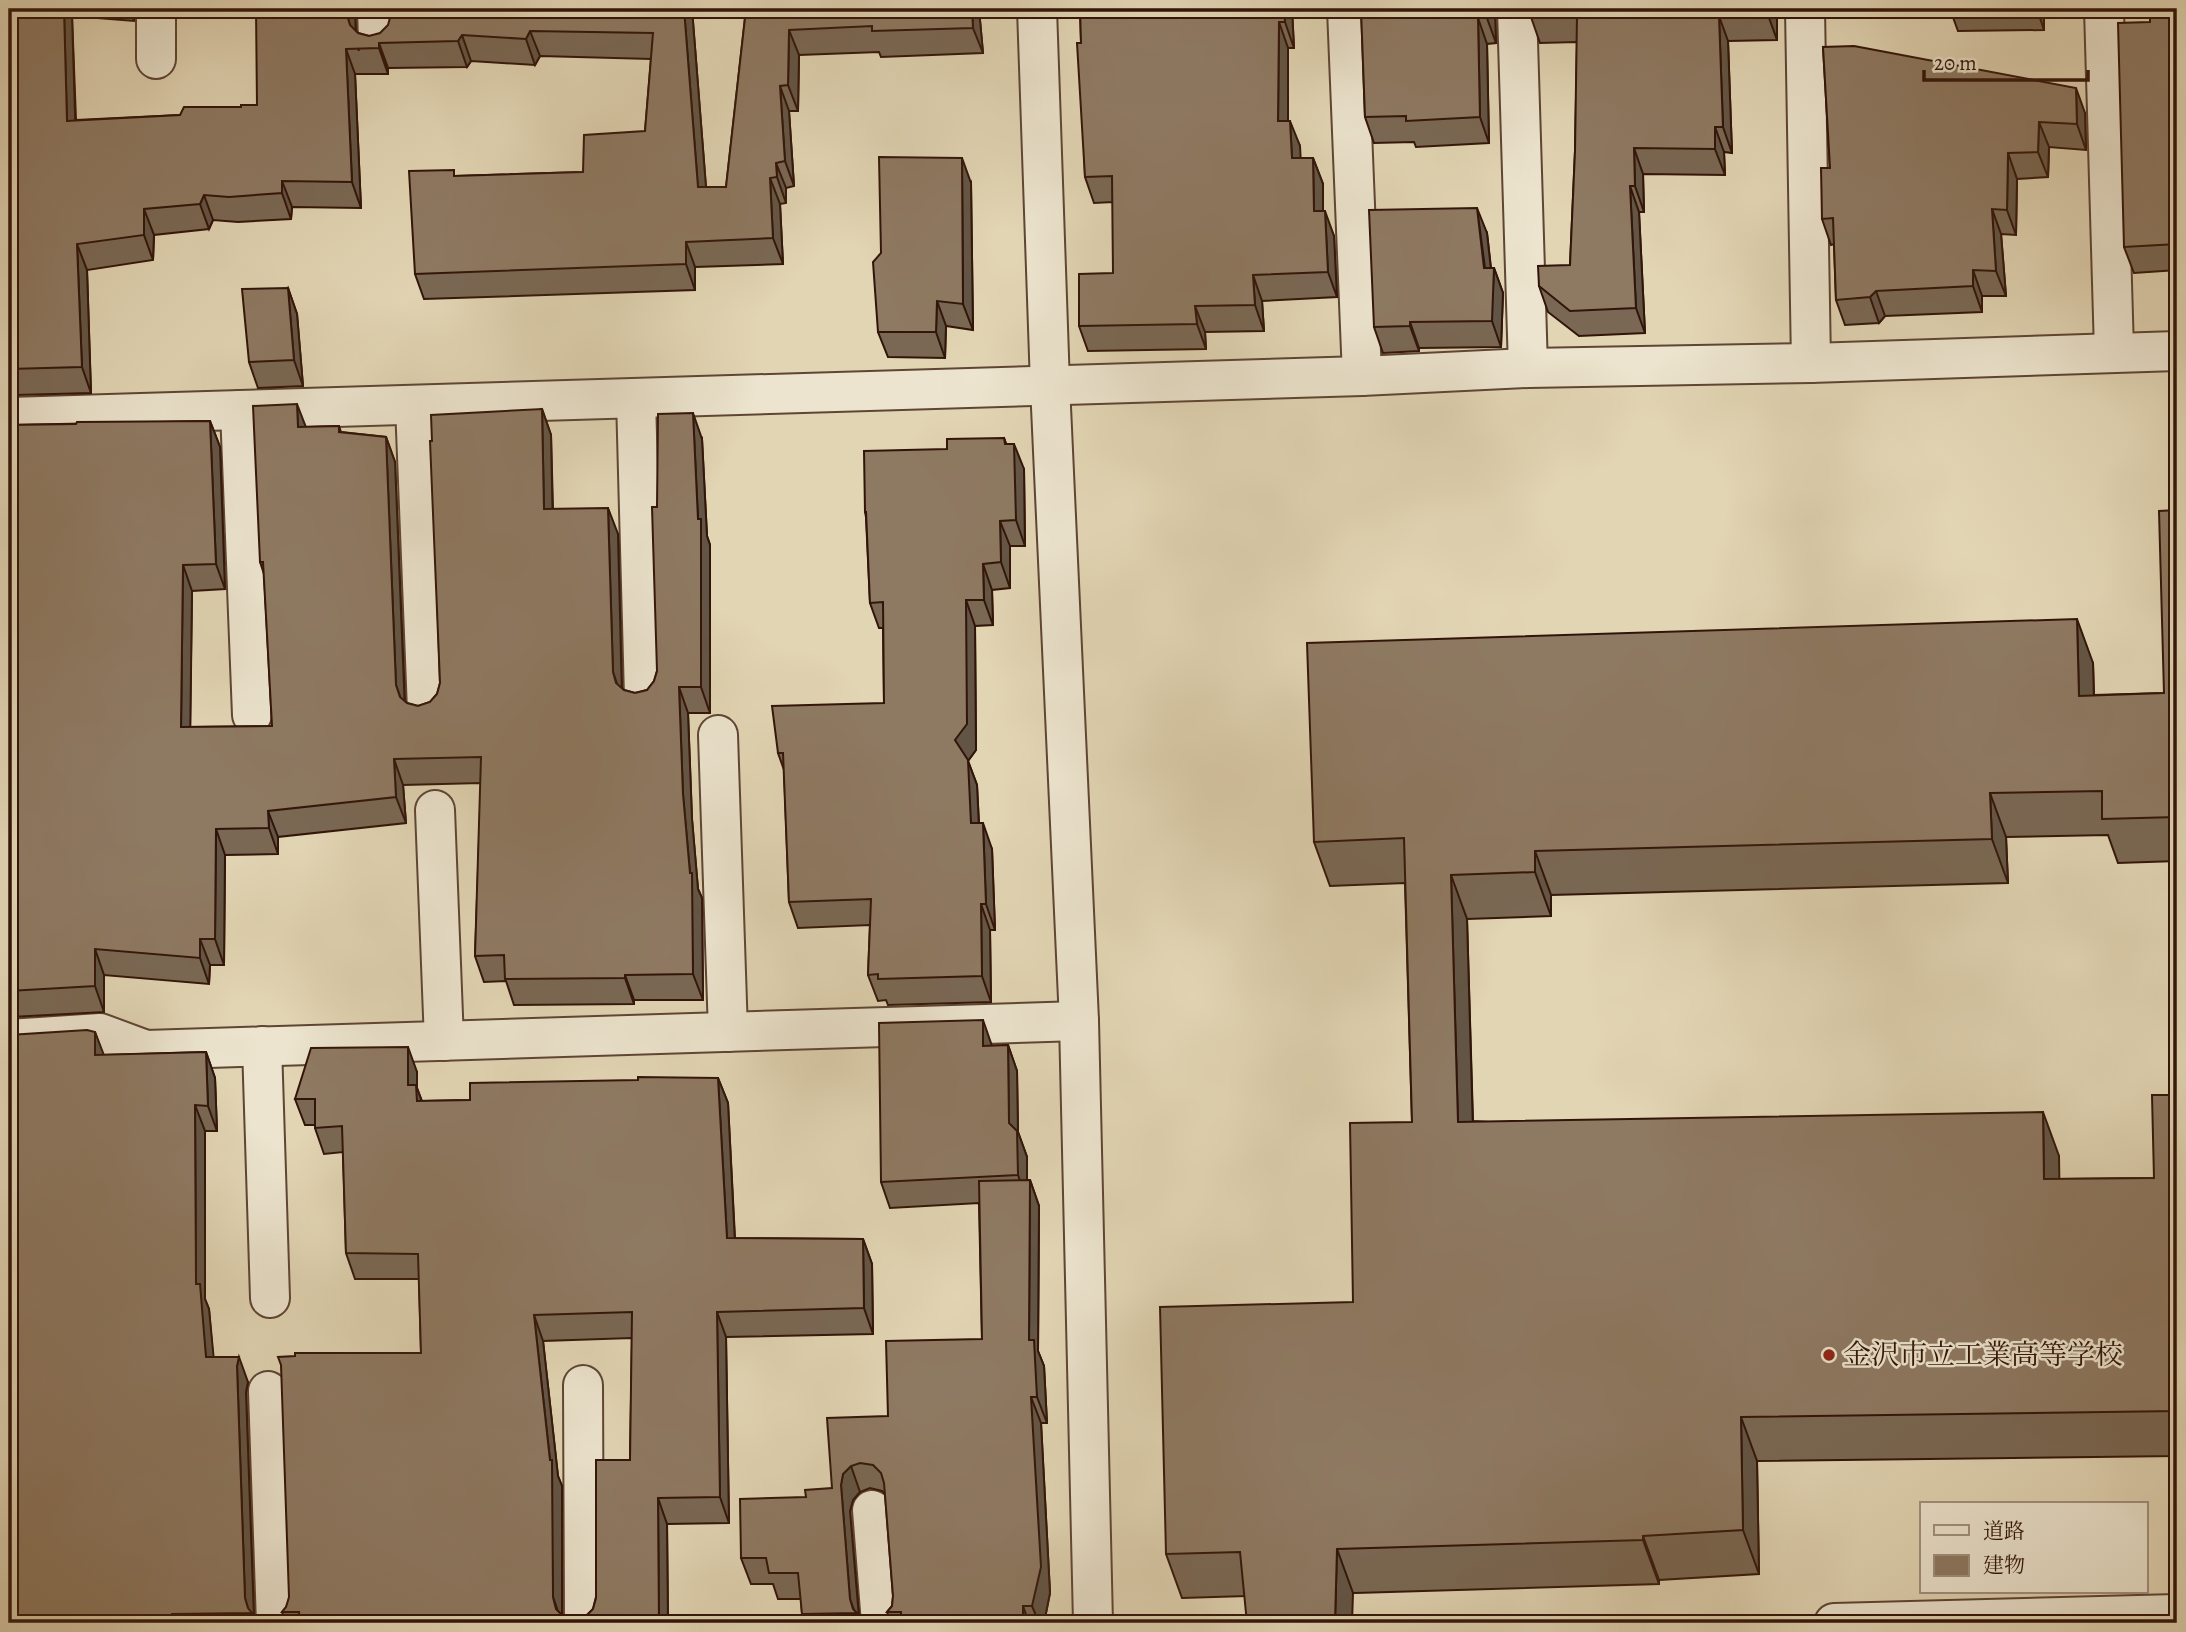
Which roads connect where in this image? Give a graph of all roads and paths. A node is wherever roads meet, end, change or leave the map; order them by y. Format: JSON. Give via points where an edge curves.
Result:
{"nodes":[{"id":1,"x":156,"y":9,"type":"edge"},
{"id":2,"x":1037,"y":9,"type":"edge"},
{"id":3,"x":1347,"y":9,"type":"edge"},
{"id":4,"x":1517,"y":9,"type":"edge"},
{"id":5,"x":1805,"y":9,"type":"edge"},
{"id":6,"x":2104,"y":9,"type":"edge"},
{"id":7,"x":156,"y":59,"type":"dead end"},
{"id":8,"x":2114,"y":351,"type":"junction"},
{"id":9,"x":2177,"y":351,"type":"edge"},
{"id":10,"x":1811,"y":363,"type":"junction"},
{"id":11,"x":1528,"y":368,"type":"junction"},
{"id":12,"x":1362,"y":376,"type":"junction"},
{"id":13,"x":1050,"y":384,"type":"junction"},
{"id":14,"x":636,"y":398,"type":"junction"},
{"id":15,"x":415,"y":405,"type":"junction"},
{"id":16,"x":240,"y":411,"type":"junction"},
{"id":17,"x":9,"y":417,"type":"edge"},
{"id":18,"x":644,"y":697,"type":"edge"},
{"id":19,"x":427,"y":710,"type":"edge"},
{"id":20,"x":251,"y":715,"type":"dead end"},
{"id":21,"x":718,"y":736,"type":"dead end"},
{"id":22,"x":435,"y":810,"type":"dead end"},
{"id":23,"x":1079,"y":1021,"type":"junction"},
{"id":24,"x":728,"y":1032,"type":"junction"},
{"id":25,"x":9,"y":1039,"type":"edge"},
{"id":26,"x":444,"y":1041,"type":"junction"},
{"id":27,"x":262,"y":1046,"type":"junction"},
{"id":28,"x":271,"y":1298,"type":"dead end"},
{"id":29,"x":583,"y":1385,"type":"dead end"},
{"id":30,"x":268,"y":1391,"type":"dead end"},
{"id":31,"x":872,"y":1510,"type":"dead end"},
{"id":32,"x":2177,"y":1614,"type":"edge"},
{"id":33,"x":276,"y":1623,"type":"edge"},
{"id":34,"x":584,"y":1623,"type":"edge"},
{"id":35,"x":881,"y":1623,"type":"edge"},
{"id":36,"x":1093,"y":1623,"type":"edge"},
{"id":37,"x":1834,"y":1623,"type":"edge"}],
"edges":[{"from":1,"to":7,"type":"street"},
{"from":2,"to":13,"type":"street"},
{"from":3,"to":12,"type":"street"},
{"from":4,"to":11,"type":"street"},
{"from":5,"to":10,"type":"street"},
{"from":6,"to":8,"type":"street"},
{"from":8,"to":9,"type":"street"},
{"from":8,"to":10,"type":"street"},
{"from":10,"to":11,"type":"street"},
{"from":11,"to":12,"type":"street"},
{"from":12,"to":13,"type":"street"},
{"from":13,"to":14,"type":"street"},
{"from":13,"to":23,"type":"street"},
{"from":14,"to":15,"type":"street"},
{"from":14,"to":18,"type":"street"},
{"from":15,"to":16,"type":"street"},
{"from":15,"to":19,"type":"street"},
{"from":16,"to":17,"type":"street"},
{"from":16,"to":20,"type":"street"},
{"from":21,"to":24,"type":"street"},
{"from":22,"to":26,"type":"street"},
{"from":23,"to":24,"type":"street"},
{"from":23,"to":36,"type":"street"},
{"from":24,"to":26,"type":"street"},
{"from":25,"to":27,"type":"street","via":[[100,1033],[146,1050]]},
{"from":26,"to":27,"type":"street"},
{"from":27,"to":28,"type":"street"},
{"from":29,"to":34,"type":"street"},
{"from":30,"to":33,"type":"street"},
{"from":31,"to":35,"type":"street"},
{"from":32,"to":37,"type":"street"}]}
